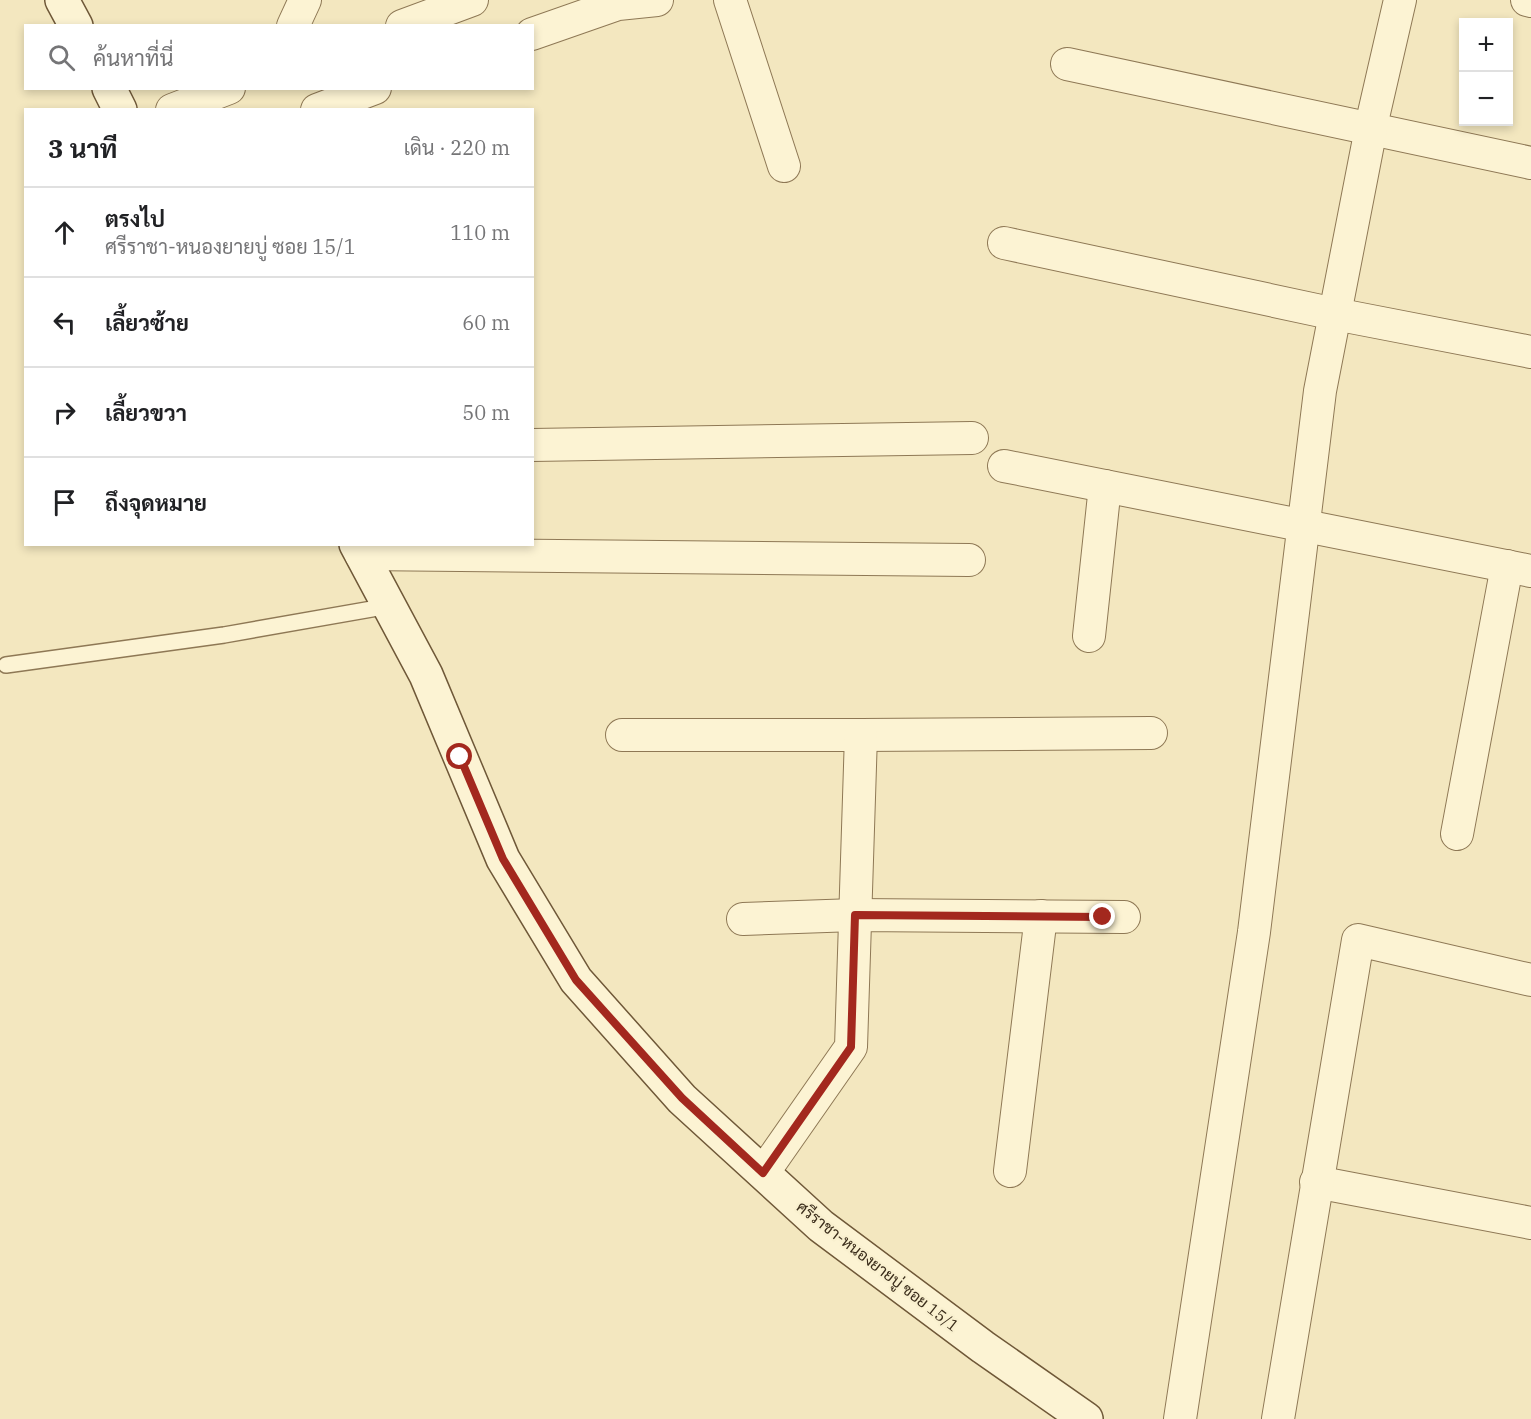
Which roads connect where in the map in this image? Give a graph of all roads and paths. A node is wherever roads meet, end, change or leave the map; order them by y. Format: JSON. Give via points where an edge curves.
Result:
{"nodes":[{"id":1,"x":62,"y":0,"type":"edge"},
{"id":2,"x":305,"y":0,"type":"edge"},
{"id":3,"x":472,"y":0,"type":"edge"},
{"id":4,"x":657,"y":0,"type":"edge"},
{"id":5,"x":730,"y":0,"type":"edge"},
{"id":6,"x":1401,"y":0,"type":"edge"},
{"id":7,"x":1527,"y":0,"type":"edge"},
{"id":8,"x":1531,"y":1,"type":"edge"},
{"id":9,"x":75,"y":24,"type":"edge"},
{"id":10,"x":294,"y":24,"type":"edge"},
{"id":11,"x":407,"y":24,"type":"edge"},
{"id":12,"x":534,"y":33,"type":"edge"},
{"id":13,"x":1067,"y":64,"type":"dead end"},
{"id":14,"x":110,"y":90,"type":"edge"},
{"id":15,"x":224,"y":90,"type":"edge"},
{"id":16,"x":370,"y":90,"type":"edge"},
{"id":17,"x":119,"y":108,"type":"edge"},
{"id":18,"x":177,"y":108,"type":"edge"},
{"id":19,"x":322,"y":108,"type":"edge"},
{"id":20,"x":1371,"y":128,"type":"junction"},
{"id":21,"x":1531,"y":163,"type":"edge"},
{"id":22,"x":784,"y":166,"type":"dead end"},
{"id":23,"x":1004,"y":243,"type":"dead end"},
{"id":24,"x":1335,"y":314,"type":"junction"},
{"id":25,"x":1531,"y":352,"type":"edge"},
{"id":26,"x":972,"y":438,"type":"dead end"},
{"id":27,"x":534,"y":445,"type":"edge"},
{"id":28,"x":1004,"y":466,"type":"dead end"},
{"id":29,"x":1105,"y":486,"type":"junction"},
{"id":30,"x":1304,"y":525,"type":"junction"},
{"id":31,"x":359,"y":549,"type":"edge"},
{"id":32,"x":969,"y":560,"type":"dead end"},
{"id":33,"x":1519,"y":569,"type":"edge"},
{"id":34,"x":389,"y":606,"type":"junction"},
{"id":35,"x":1089,"y":636,"type":"dead end"},
{"id":36,"x":6,"y":664,"type":"dead end"},
{"id":37,"x":1151,"y":733,"type":"dead end"},
{"id":38,"x":622,"y":735,"type":"dead end"},
{"id":39,"x":861,"y":735,"type":"junction"},
{"id":40,"x":1457,"y":834,"type":"dead end"},
{"id":41,"x":855,"y":915,"type":"junction"},
{"id":42,"x":1041,"y":916,"type":"junction"},
{"id":43,"x":1124,"y":917,"type":"dead end"},
{"id":44,"x":743,"y":919,"type":"dead end"},
{"id":45,"x":1531,"y":980,"type":"edge"},
{"id":46,"x":1010,"y":1172,"type":"dead end"},
{"id":47,"x":763,"y":1173,"type":"junction"},
{"id":48,"x":1316,"y":1182,"type":"junction"},
{"id":49,"x":1531,"y":1223,"type":"edge"},
{"id":50,"x":1086,"y":1419,"type":"edge"},
{"id":51,"x":1180,"y":1419,"type":"edge"},
{"id":52,"x":1278,"y":1419,"type":"edge"}],
"edges":[{"from":1,"to":9,"type":"street"},
{"from":2,"to":10,"type":"street"},
{"from":3,"to":11,"type":"street"},
{"from":4,"to":12,"type":"street","via":[[618,4]]},
{"from":5,"to":22,"type":"street"},
{"from":6,"to":20,"type":"street"},
{"from":7,"to":8,"type":"street"},
{"from":13,"to":20,"type":"street"},
{"from":14,"to":17,"type":"street"},
{"from":15,"to":18,"type":"street"},
{"from":16,"to":19,"type":"street"},
{"from":20,"to":21,"type":"street"},
{"from":20,"to":24,"type":"street"},
{"from":23,"to":24,"type":"street"},
{"from":24,"to":25,"type":"street"},
{"from":24,"to":30,"type":"street","via":[[1320,391]]},
{"from":26,"to":27,"type":"street"},
{"from":28,"to":29,"type":"street"},
{"from":29,"to":30,"type":"street"},
{"from":29,"to":35,"type":"street"},
{"from":30,"to":33,"type":"street"},
{"from":30,"to":51,"type":"street","via":[[1254,932]]},
{"from":31,"to":32,"type":"street"},
{"from":31,"to":34,"type":"street","name":"ศรีราชา-หนองยายบู่ ซอย 15/1"},
{"from":33,"to":40,"type":"street"},
{"from":34,"to":36,"type":"lane","via":[[224,635]]},
{"from":34,"to":47,"type":"street","name":"ศรีราชา-หนองยายบู่ ซอย 15/1","via":[[426,675],[503,859],[576,980],[682,1098]]},
{"from":37,"to":39,"type":"street"},
{"from":38,"to":39,"type":"street"},
{"from":39,"to":41,"type":"street"},
{"from":41,"to":42,"type":"street"},
{"from":41,"to":44,"type":"street"},
{"from":41,"to":47,"type":"street","via":[[851,1047]]},
{"from":42,"to":43,"type":"street"},
{"from":42,"to":46,"type":"street"},
{"from":45,"to":48,"type":"street","via":[[1358,940]]},
{"from":47,"to":50,"type":"street","name":"ศรีราชา-หนองยายบู่ ซอย 15/1","via":[[821,1226]]},
{"from":48,"to":49,"type":"street"},
{"from":48,"to":52,"type":"street"}]}
